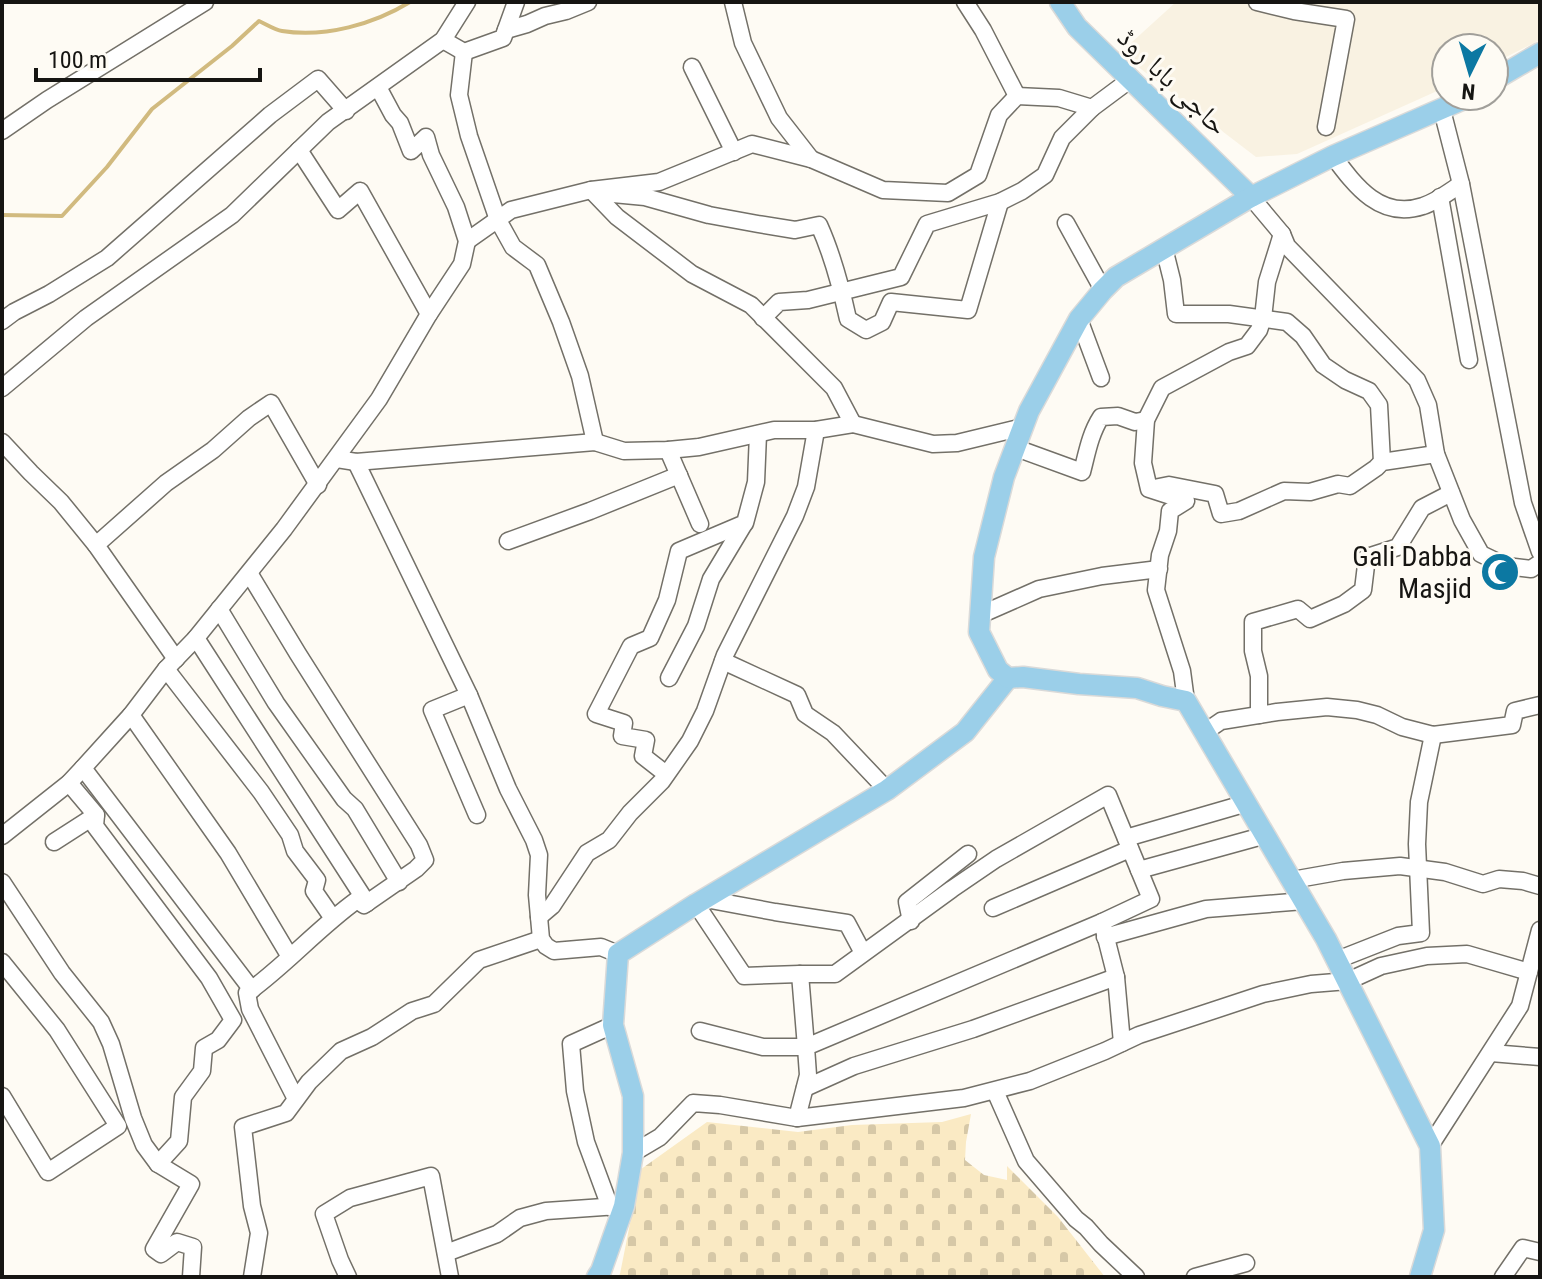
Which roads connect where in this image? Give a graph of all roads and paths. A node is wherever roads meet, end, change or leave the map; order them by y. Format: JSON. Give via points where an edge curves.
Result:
{"nodes":[{"id":1,"x":205,"y":2,"type":"edge"},
{"id":2,"x":467,"y":2,"type":"edge"},
{"id":3,"x":516,"y":2,"type":"edge"},
{"id":4,"x":588,"y":2,"type":"edge"},
{"id":5,"x":733,"y":2,"type":"edge"},
{"id":6,"x":965,"y":2,"type":"edge"},
{"id":7,"x":1060,"y":2,"type":"edge"},
{"id":8,"x":1257,"y":2,"type":"edge"},
{"id":9,"x":506,"y":30,"type":"junction"},
{"id":10,"x":443,"y":40,"type":"junction"},
{"id":11,"x":464,"y":52,"type":"junction"},
{"id":12,"x":1540,"y":53,"type":"edge"},
{"id":13,"x":692,"y":67,"type":"dead end"},
{"id":14,"x":1510,"y":71,"type":"edge"},
{"id":15,"x":1131,"y":79,"type":"junction"},
{"id":16,"x":378,"y":87,"type":"junction"},
{"id":17,"x":1017,"y":96,"type":"junction"},
{"id":18,"x":1092,"y":108,"type":"junction"},
{"id":19,"x":346,"y":111,"type":"junction"},
{"id":20,"x":1437,"y":112,"type":"edge"},
{"id":21,"x":1443,"y":112,"type":"edge"},
{"id":22,"x":1326,"y":127,"type":"dead end"},
{"id":23,"x":2,"y":131,"type":"edge"},
{"id":24,"x":299,"y":150,"type":"junction"},
{"id":25,"x":734,"y":152,"type":"junction"},
{"id":26,"x":1333,"y":156,"type":"junction"},
{"id":27,"x":811,"y":159,"type":"junction"},
{"id":28,"x":1461,"y":184,"type":"junction"},
{"id":29,"x":591,"y":190,"type":"junction"},
{"id":30,"x":1251,"y":197,"type":"junction"},
{"id":31,"x":1440,"y":197,"type":"junction"},
{"id":32,"x":1000,"y":202,"type":"junction"},
{"id":33,"x":498,"y":220,"type":"junction"},
{"id":34,"x":1066,"y":223,"type":"dead end"},
{"id":35,"x":1282,"y":234,"type":"junction"},
{"id":36,"x":467,"y":241,"type":"junction"},
{"id":37,"x":1164,"y":248,"type":"junction"},
{"id":38,"x":1103,"y":290,"type":"junction"},
{"id":39,"x":842,"y":292,"type":"junction"},
{"id":40,"x":429,"y":314,"type":"junction"},
{"id":41,"x":763,"y":318,"type":"junction"},
{"id":42,"x":1263,"y":318,"type":"junction"},
{"id":43,"x":1079,"y":319,"type":"junction"},
{"id":44,"x":2,"y":321,"type":"edge"},
{"id":45,"x":1469,"y":360,"type":"dead end"},
{"id":46,"x":1101,"y":378,"type":"dead end"},
{"id":47,"x":2,"y":388,"type":"edge"},
{"id":48,"x":1146,"y":420,"type":"junction"},
{"id":49,"x":853,"y":424,"type":"junction"},
{"id":50,"x":1023,"y":427,"type":"junction"},
{"id":51,"x":816,"y":430,"type":"junction"},
{"id":52,"x":758,"y":434,"type":"junction"},
{"id":53,"x":2,"y":442,"type":"edge"},
{"id":54,"x":595,"y":442,"type":"junction"},
{"id":55,"x":1016,"y":448,"type":"junction"},
{"id":56,"x":668,"y":450,"type":"junction"},
{"id":57,"x":1436,"y":454,"type":"junction"},
{"id":58,"x":337,"y":459,"type":"junction"},
{"id":59,"x":356,"y":462,"type":"junction"},
{"id":60,"x":1382,"y":462,"type":"junction"},
{"id":61,"x":679,"y":475,"type":"junction"},
{"id":62,"x":318,"y":485,"type":"junction"},
{"id":63,"x":1149,"y":489,"type":"junction"},
{"id":64,"x":1451,"y":493,"type":"junction"},
{"id":65,"x":745,"y":523,"type":"junction"},
{"id":66,"x":700,"y":524,"type":"dead end"},
{"id":67,"x":508,"y":541,"type":"dead end"},
{"id":68,"x":96,"y":545,"type":"junction"},
{"id":69,"x":1540,"y":552,"type":"edge"},
{"id":70,"x":1540,"y":563,"type":"edge"},
{"id":71,"x":1159,"y":569,"type":"junction"},
{"id":72,"x":249,"y":573,"type":"junction"},
{"id":73,"x":219,"y":609,"type":"junction"},
{"id":74,"x":980,"y":615,"type":"junction"},
{"id":75,"x":196,"y":638,"type":"junction"},
{"id":76,"x":723,"y":661,"type":"junction"},
{"id":77,"x":171,"y":664,"type":"junction"},
{"id":78,"x":669,"y":678,"type":"dead end"},
{"id":79,"x":1008,"y":678,"type":"junction"},
{"id":80,"x":469,"y":695,"type":"junction"},
{"id":81,"x":1186,"y":701,"type":"junction"},
{"id":82,"x":1540,"y":705,"type":"edge"},
{"id":83,"x":131,"y":715,"type":"junction"},
{"id":84,"x":1259,"y":715,"type":"junction"},
{"id":85,"x":1205,"y":732,"type":"junction"},
{"id":86,"x":1433,"y":735,"type":"junction"},
{"id":87,"x":83,"y":768,"type":"junction"},
{"id":88,"x":666,"y":774,"type":"junction"},
{"id":89,"x":69,"y":783,"type":"junction"},
{"id":90,"x":887,"y":790,"type":"junction"},
{"id":91,"x":1247,"y":803,"type":"junction"},
{"id":92,"x":96,"y":815,"type":"junction"},
{"id":93,"x":477,"y":815,"type":"dead end"},
{"id":94,"x":1266,"y":835,"type":"junction"},
{"id":95,"x":2,"y":836,"type":"edge"},
{"id":96,"x":54,"y":842,"type":"dead end"},
{"id":97,"x":1128,"y":844,"type":"junction"},
{"id":98,"x":968,"y":854,"type":"dead end"},
{"id":99,"x":1419,"y":868,"type":"junction"},
{"id":100,"x":1139,"y":870,"type":"junction"},
{"id":101,"x":1292,"y":880,"type":"junction"},
{"id":102,"x":2,"y":882,"type":"edge"},
{"id":103,"x":399,"y":882,"type":"junction"},
{"id":104,"x":1540,"y":886,"type":"edge"},
{"id":105,"x":700,"y":901,"type":"junction"},
{"id":106,"x":1304,"y":901,"type":"junction"},
{"id":107,"x":367,"y":903,"type":"junction"},
{"id":108,"x":993,"y":908,"type":"dead end"},
{"id":109,"x":332,"y":917,"type":"junction"},
{"id":110,"x":539,"y":917,"type":"junction"},
{"id":111,"x":911,"y":921,"type":"junction"},
{"id":112,"x":1104,"y":929,"type":"junction"},
{"id":113,"x":1540,"y":930,"type":"edge"},
{"id":114,"x":541,"y":939,"type":"junction"},
{"id":115,"x":863,"y":953,"type":"junction"},
{"id":116,"x":618,"y":954,"type":"junction"},
{"id":117,"x":290,"y":957,"type":"junction"},
{"id":118,"x":1337,"y":960,"type":"junction"},
{"id":119,"x":2,"y":962,"type":"edge"},
{"id":120,"x":1529,"y":972,"type":"junction"},
{"id":121,"x":800,"y":974,"type":"junction"},
{"id":122,"x":1116,"y":977,"type":"junction"},
{"id":123,"x":1348,"y":981,"type":"junction"},
{"id":124,"x":252,"y":990,"type":"junction"},
{"id":125,"x":613,"y":1025,"type":"junction"},
{"id":126,"x":700,"y":1031,"type":"dead end"},
{"id":127,"x":1122,"y":1043,"type":"junction"},
{"id":128,"x":806,"y":1047,"type":"junction"},
{"id":129,"x":1491,"y":1053,"type":"junction"},
{"id":130,"x":1540,"y":1057,"type":"edge"},
{"id":131,"x":805,"y":1088,"type":"junction"},
{"id":132,"x":995,"y":1091,"type":"junction"},
{"id":133,"x":2,"y":1096,"type":"edge"},
{"id":134,"x":296,"y":1099,"type":"junction"},
{"id":135,"x":797,"y":1118,"type":"junction"},
{"id":136,"x":1430,"y":1146,"type":"junction"},
{"id":137,"x":633,"y":1153,"type":"junction"},
{"id":138,"x":158,"y":1164,"type":"junction"},
{"id":139,"x":617,"y":1206,"type":"junction"},
{"id":140,"x":1539,"y":1249,"type":"edge"},
{"id":141,"x":446,"y":1253,"type":"junction"},
{"id":142,"x":1246,"y":1263,"type":"dead end"},
{"id":143,"x":191,"y":1277,"type":"edge"},
{"id":144,"x":252,"y":1277,"type":"edge"},
{"id":145,"x":348,"y":1277,"type":"edge"},
{"id":146,"x":450,"y":1277,"type":"edge"},
{"id":147,"x":597,"y":1277,"type":"edge"},
{"id":148,"x":1136,"y":1277,"type":"edge"},
{"id":149,"x":1195,"y":1277,"type":"edge"},
{"id":150,"x":1420,"y":1277,"type":"edge"},
{"id":151,"x":1503,"y":1277,"type":"edge"}],
"edges":[{"from":1,"to":23,"type":"street"},
{"from":2,"to":10,"type":"street"},
{"from":3,"to":9,"type":"street"},
{"from":4,"to":9,"type":"street"},
{"from":5,"to":27,"type":"street","via":[[743,43],[779,118]]},
{"from":6,"to":17,"type":"street"},
{"from":7,"to":15,"type":"main road","name":"حاجی بابا روڈ","via":[[1077,27]]},
{"from":8,"to":22,"type":"street","via":[[1346,19]]},
{"from":9,"to":11,"type":"street","via":[[503,38]]},
{"from":10,"to":11,"type":"street"},
{"from":10,"to":16,"type":"street"},
{"from":11,"to":33,"type":"street","via":[[459,95]]},
{"from":12,"to":14,"type":"main road"},
{"from":13,"to":25,"type":"street"},
{"from":15,"to":18,"type":"street"},
{"from":15,"to":30,"type":"main road","name":"حاجی بابا روڈ"},
{"from":16,"to":19,"type":"street"},
{"from":16,"to":36,"type":"street","via":[[411,151],[426,137]]},
{"from":17,"to":18,"type":"street","via":[[1059,98]]},
{"from":17,"to":27,"type":"street","via":[[999,115],[978,175],[948,193],[883,190]]},
{"from":18,"to":32,"type":"street","via":[[1062,138],[1045,175]]},
{"from":19,"to":24,"type":"street"},
{"from":19,"to":44,"type":"street","via":[[318,79],[107,258]]},
{"from":20,"to":26,"type":"main road"},
{"from":21,"to":28,"type":"street"},
{"from":24,"to":40,"type":"street","via":[[338,210],[360,191]]},
{"from":24,"to":47,"type":"street","via":[[232,215],[86,318]]},
{"from":25,"to":27,"type":"street","via":[[752,144]]},
{"from":25,"to":29,"type":"street","via":[[659,182]]},
{"from":26,"to":30,"type":"main road"},
{"from":26,"to":31,"type":"street","via":[[1378,204],[1404,211]]},
{"from":28,"to":31,"type":"street"},
{"from":28,"to":69,"type":"street","via":[[1523,503]]},
{"from":29,"to":33,"type":"street","via":[[511,210]]},
{"from":29,"to":39,"type":"street","via":[[795,230],[819,225]]},
{"from":29,"to":41,"type":"street","via":[[617,217],[692,274],[751,305]]},
{"from":30,"to":35,"type":"street"},
{"from":30,"to":37,"type":"main road"},
{"from":31,"to":45,"type":"street"},
{"from":32,"to":39,"type":"street","via":[[927,224],[901,277]]},
{"from":32,"to":39,"type":"street","via":[[968,310],[891,302],[882,322],[866,330],[848,319]]},
{"from":33,"to":36,"type":"street"},
{"from":33,"to":54,"type":"street","via":[[513,247],[537,265],[580,376]]},
{"from":34,"to":38,"type":"street"},
{"from":35,"to":42,"type":"street","via":[[1267,282]]},
{"from":35,"to":57,"type":"street","via":[[1287,246],[1417,380],[1428,405]]},
{"from":36,"to":40,"type":"street","via":[[462,264]]},
{"from":37,"to":38,"type":"main road"},
{"from":37,"to":42,"type":"street","via":[[1176,314]]},
{"from":38,"to":43,"type":"main road"},
{"from":39,"to":41,"type":"street","via":[[779,302]]},
{"from":40,"to":58,"type":"street"},
{"from":41,"to":49,"type":"street","via":[[834,388]]},
{"from":42,"to":48,"type":"street","via":[[1247,346],[1162,388]]},
{"from":42,"to":60,"type":"street","via":[[1287,322],[1323,365],[1369,391],[1379,405]]},
{"from":43,"to":46,"type":"street"},
{"from":43,"to":50,"type":"main road"},
{"from":48,"to":55,"type":"street","via":[[1101,417],[1082,472]]},
{"from":48,"to":63,"type":"street","via":[[1143,463]]},
{"from":49,"to":50,"type":"street","via":[[933,444]]},
{"from":49,"to":51,"type":"street"},
{"from":50,"to":55,"type":"main road"},
{"from":51,"to":52,"type":"street"},
{"from":51,"to":76,"type":"street","via":[[795,516]]},
{"from":52,"to":56,"type":"street"},
{"from":52,"to":65,"type":"street","via":[[756,482]]},
{"from":53,"to":68,"type":"street"},
{"from":54,"to":56,"type":"street","via":[[624,451]]},
{"from":54,"to":59,"type":"street"},
{"from":55,"to":74,"type":"main road","via":[[984,557]]},
{"from":56,"to":61,"type":"street"},
{"from":57,"to":60,"type":"street"},
{"from":57,"to":64,"type":"street"},
{"from":58,"to":59,"type":"street"},
{"from":58,"to":62,"type":"street"},
{"from":59,"to":80,"type":"street"},
{"from":60,"to":63,"type":"street","via":[[1350,486],[1284,491],[1221,514],[1215,494],[1169,485]]},
{"from":61,"to":66,"type":"street"},
{"from":61,"to":67,"type":"street"},
{"from":62,"to":68,"type":"street","via":[[271,403],[166,483]]},
{"from":62,"to":72,"type":"street"},
{"from":63,"to":71,"type":"street","via":[[1186,501],[1170,511]]},
{"from":64,"to":70,"type":"street","via":[[1481,554],[1506,566],[1531,569]]},
{"from":64,"to":84,"type":"street","via":[[1422,508],[1398,547],[1367,557],[1363,590],[1344,604],[1310,619],[1298,609],[1253,622]]},
{"from":65,"to":78,"type":"street","via":[[711,579],[696,626]]},
{"from":65,"to":88,"type":"street","via":[[679,551],[667,600],[650,638],[631,646],[596,714],[624,723],[622,736],[646,740],[643,756]]},
{"from":68,"to":77,"type":"street"},
{"from":71,"to":74,"type":"street","via":[[1039,589]]},
{"from":71,"to":81,"type":"street","via":[[1156,590]]},
{"from":72,"to":73,"type":"street"},
{"from":72,"to":103,"type":"street","via":[[419,845],[425,860]]},
{"from":73,"to":75,"type":"street"},
{"from":73,"to":103,"type":"street","via":[[276,703],[355,809]]},
{"from":74,"to":79,"type":"main road","via":[[979,632],[998,670]]},
{"from":75,"to":77,"type":"street"},
{"from":75,"to":107,"type":"street"},
{"from":76,"to":88,"type":"street","via":[[690,741]]},
{"from":76,"to":90,"type":"street","via":[[797,695],[805,714],[833,733]]},
{"from":77,"to":83,"type":"street"},
{"from":77,"to":109,"type":"street","via":[[290,835],[317,880],[314,891]]},
{"from":79,"to":81,"type":"main road","via":[[1137,688]]},
{"from":79,"to":90,"type":"main road","via":[[965,732]]},
{"from":80,"to":93,"type":"street","via":[[432,710]]},
{"from":80,"to":110,"type":"street","via":[[539,855]]},
{"from":81,"to":85,"type":"main road"},
{"from":82,"to":86,"type":"street","via":[[1515,711],[1512,725]]},
{"from":83,"to":87,"type":"street"},
{"from":83,"to":117,"type":"street","via":[[228,853]]},
{"from":84,"to":85,"type":"street","via":[[1221,721]]},
{"from":84,"to":86,"type":"street","via":[[1327,707],[1357,710]]},
{"from":85,"to":91,"type":"main road"},
{"from":86,"to":99,"type":"street","via":[[1419,802]]},
{"from":87,"to":89,"type":"street"},
{"from":87,"to":124,"type":"street"},
{"from":88,"to":110,"type":"street","via":[[609,840],[587,853]]},
{"from":89,"to":92,"type":"street"},
{"from":89,"to":95,"type":"street"},
{"from":90,"to":105,"type":"main road"},
{"from":91,"to":94,"type":"main road"},
{"from":91,"to":97,"type":"street"},
{"from":92,"to":96,"type":"street"},
{"from":92,"to":138,"type":"street","via":[[95,826],[209,978],[233,1020],[204,1048],[202,1071],[183,1097],[179,1141]]},
{"from":94,"to":100,"type":"street"},
{"from":94,"to":101,"type":"main road"},
{"from":97,"to":100,"type":"street"},
{"from":97,"to":108,"type":"street"},
{"from":97,"to":111,"type":"street","via":[[1108,795],[996,859]]},
{"from":98,"to":111,"type":"street","via":[[907,902]]},
{"from":99,"to":101,"type":"street","via":[[1343,871]]},
{"from":99,"to":104,"type":"street","via":[[1483,884],[1499,879]]},
{"from":99,"to":118,"type":"street","via":[[1421,933],[1398,936]]},
{"from":100,"to":112,"type":"street","via":[[1151,899]]},
{"from":101,"to":106,"type":"main road"},
{"from":102,"to":138,"type":"street","via":[[101,1022],[133,1118]]},
{"from":103,"to":107,"type":"street"},
{"from":105,"to":115,"type":"street","via":[[847,923]]},
{"from":105,"to":116,"type":"main road"},
{"from":105,"to":121,"type":"street","via":[[744,976]]},
{"from":106,"to":112,"type":"street","via":[[1206,909]]},
{"from":106,"to":118,"type":"main road"},
{"from":107,"to":109,"type":"street","via":[[357,900]]},
{"from":109,"to":117,"type":"street"},
{"from":110,"to":114,"type":"street"},
{"from":111,"to":115,"type":"street"},
{"from":112,"to":122,"type":"street"},
{"from":112,"to":128,"type":"street"},
{"from":113,"to":120,"type":"street"},
{"from":114,"to":116,"type":"street","via":[[554,951],[601,947]]},
{"from":114,"to":134,"type":"street","via":[[479,960],[434,1004],[341,1051]]},
{"from":115,"to":121,"type":"street","via":[[835,974]]},
{"from":116,"to":125,"type":"main road"},
{"from":117,"to":124,"type":"street"},
{"from":118,"to":123,"type":"main road"},
{"from":119,"to":133,"type":"street","via":[[57,1030],[118,1126],[48,1172]]},
{"from":120,"to":123,"type":"street","via":[[1467,954],[1441,955],[1381,966]]},
{"from":120,"to":129,"type":"street","via":[[1520,1006]]},
{"from":121,"to":128,"type":"street"},
{"from":122,"to":127,"type":"street"},
{"from":122,"to":131,"type":"street","via":[[854,1066]]},
{"from":123,"to":127,"type":"street","via":[[1263,994]]},
{"from":123,"to":136,"type":"main road"},
{"from":124,"to":134,"type":"street","via":[[247,993],[250,1009]]},
{"from":125,"to":137,"type":"main road","via":[[633,1096]]},
{"from":125,"to":139,"type":"street","via":[[571,1044],[586,1142]]},
{"from":126,"to":128,"type":"street","via":[[763,1047]]},
{"from":127,"to":132,"type":"street"},
{"from":128,"to":131,"type":"street"},
{"from":129,"to":130,"type":"street"},
{"from":129,"to":136,"type":"street"},
{"from":131,"to":135,"type":"street"},
{"from":132,"to":135,"type":"street"},
{"from":132,"to":148,"type":"street","via":[[1026,1161]]},
{"from":134,"to":144,"type":"street","via":[[286,1113],[243,1127],[259,1233]]},
{"from":135,"to":137,"type":"street","via":[[693,1103],[660,1137]]},
{"from":136,"to":150,"type":"main road","via":[[1434,1230]]},
{"from":137,"to":139,"type":"main road"},
{"from":138,"to":143,"type":"street","via":[[191,1184],[154,1249],[161,1254],[177,1242],[193,1247]]},
{"from":139,"to":141,"type":"street","via":[[520,1218],[497,1234]]},
{"from":139,"to":147,"type":"main road"},
{"from":140,"to":151,"type":"street","via":[[1523,1248]]},
{"from":141,"to":145,"type":"street","via":[[431,1176],[350,1198],[324,1214]]},
{"from":141,"to":146,"type":"street"},
{"from":142,"to":149,"type":"street"}]}
